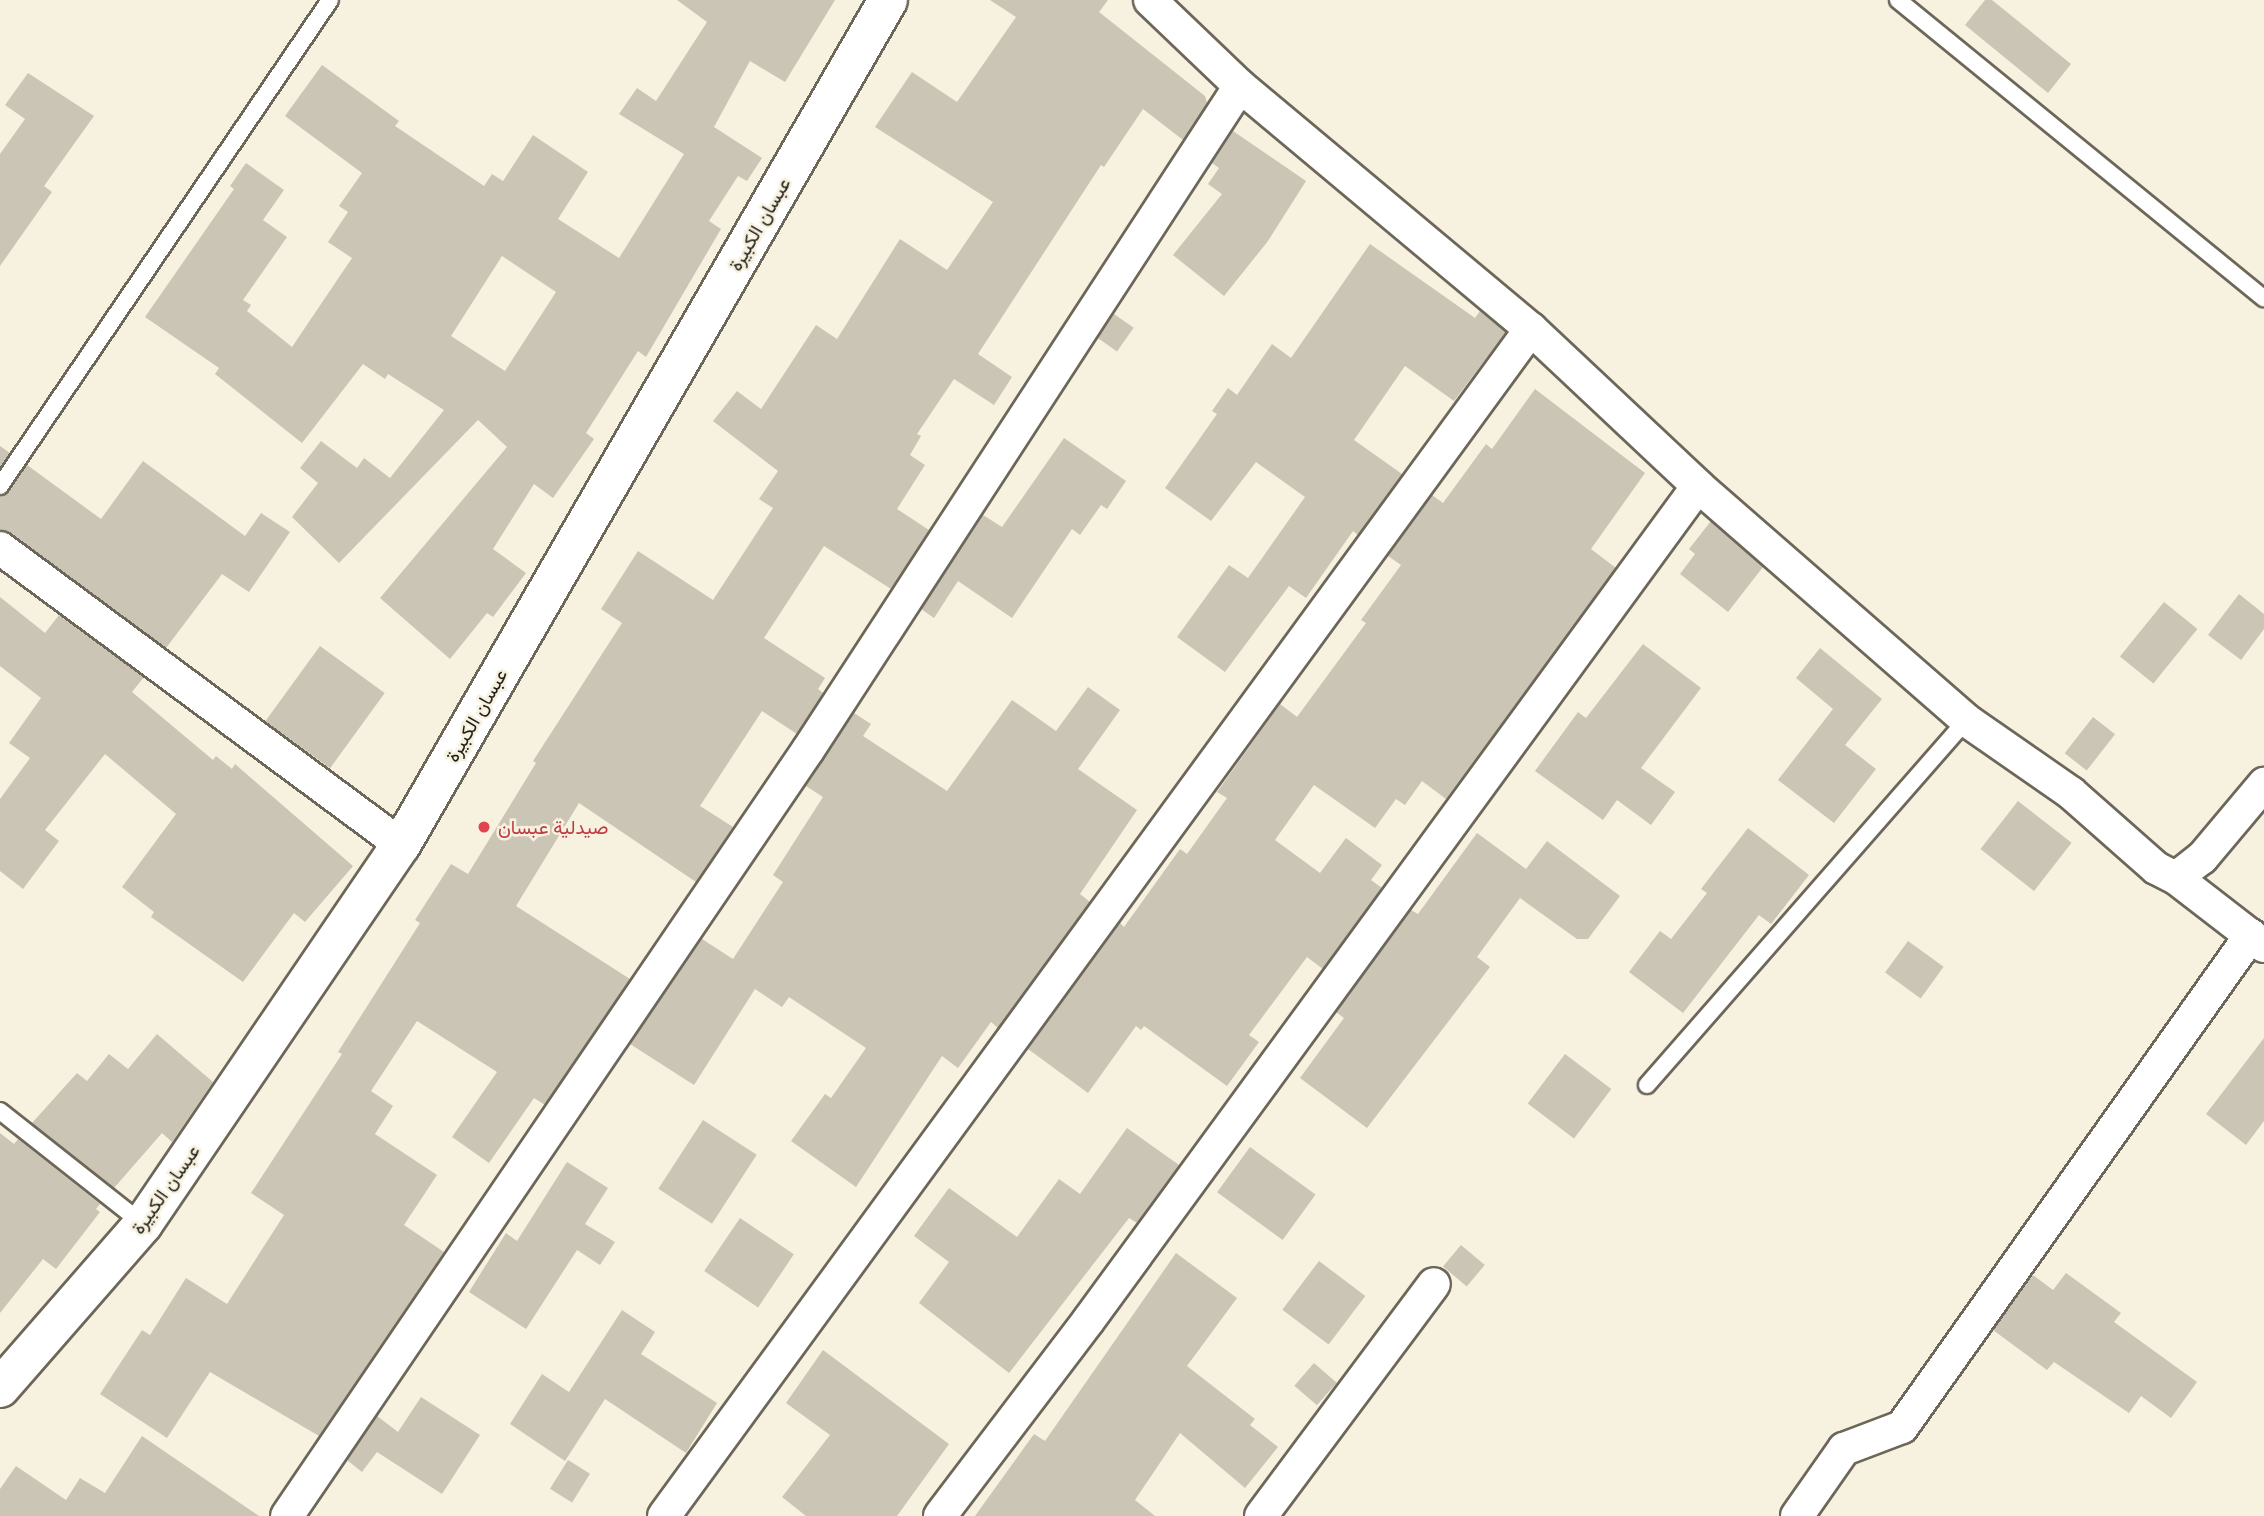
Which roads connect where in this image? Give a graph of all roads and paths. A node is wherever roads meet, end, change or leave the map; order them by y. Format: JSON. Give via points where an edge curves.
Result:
{"nodes":[{"id":1,"x":330,"y":0,"type":"edge"},
{"id":2,"x":888,"y":0,"type":"edge"},
{"id":3,"x":1150,"y":0,"type":"edge"},
{"id":4,"x":1898,"y":0,"type":"edge"},
{"id":5,"x":1240,"y":86,"type":"junction"},
{"id":6,"x":2264,"y":298,"type":"edge"},
{"id":7,"x":1531,"y":329,"type":"junction"},
{"id":8,"x":0,"y":486,"type":"edge"},
{"id":9,"x":1698,"y":486,"type":"junction"},
{"id":10,"x":0,"y":548,"type":"edge"},
{"id":11,"x":1966,"y":720,"type":"junction"},
{"id":12,"x":2264,"y":784,"type":"edge"},
{"id":13,"x":401,"y":845,"type":"junction"},
{"id":14,"x":2176,"y":878,"type":"junction"},
{"id":15,"x":2257,"y":940,"type":"edge"},
{"id":16,"x":1647,"y":1085,"type":"dead end"},
{"id":17,"x":0,"y":1111,"type":"edge"},
{"id":18,"x":143,"y":1224,"type":"junction"},
{"id":19,"x":1434,"y":1284,"type":"dead end"},
{"id":20,"x":0,"y":1388,"type":"edge"},
{"id":21,"x":287,"y":1516,"type":"edge"},
{"id":22,"x":664,"y":1516,"type":"edge"},
{"id":23,"x":940,"y":1516,"type":"edge"},
{"id":24,"x":1261,"y":1516,"type":"edge"},
{"id":25,"x":1797,"y":1516,"type":"edge"}],
"edges":[{"from":1,"to":8,"type":"lane"},
{"from":2,"to":13,"type":"main road","name":"عبسان الكبيرة"},
{"from":3,"to":5,"type":"street"},
{"from":4,"to":6,"type":"lane"},
{"from":5,"to":7,"type":"street"},
{"from":5,"to":21,"type":"street","via":[[808,750]]},
{"from":7,"to":9,"type":"street"},
{"from":7,"to":22,"type":"street"},
{"from":9,"to":11,"type":"street"},
{"from":9,"to":23,"type":"street","via":[[1088,1321]]},
{"from":10,"to":13,"type":"street"},
{"from":11,"to":14,"type":"street","via":[[2071,793],[2156,868]]},
{"from":11,"to":16,"type":"lane"},
{"from":12,"to":14,"type":"street","via":[[2202,858]]},
{"from":13,"to":18,"type":"main road","name":"عبسان الكبيرة"},
{"from":14,"to":15,"type":"street"},
{"from":15,"to":25,"type":"street","via":[[1902,1427],[1844,1449]]},
{"from":17,"to":18,"type":"lane"},
{"from":18,"to":20,"type":"main road","name":"عبسان الكبيرة"},
{"from":19,"to":24,"type":"street"}]}
